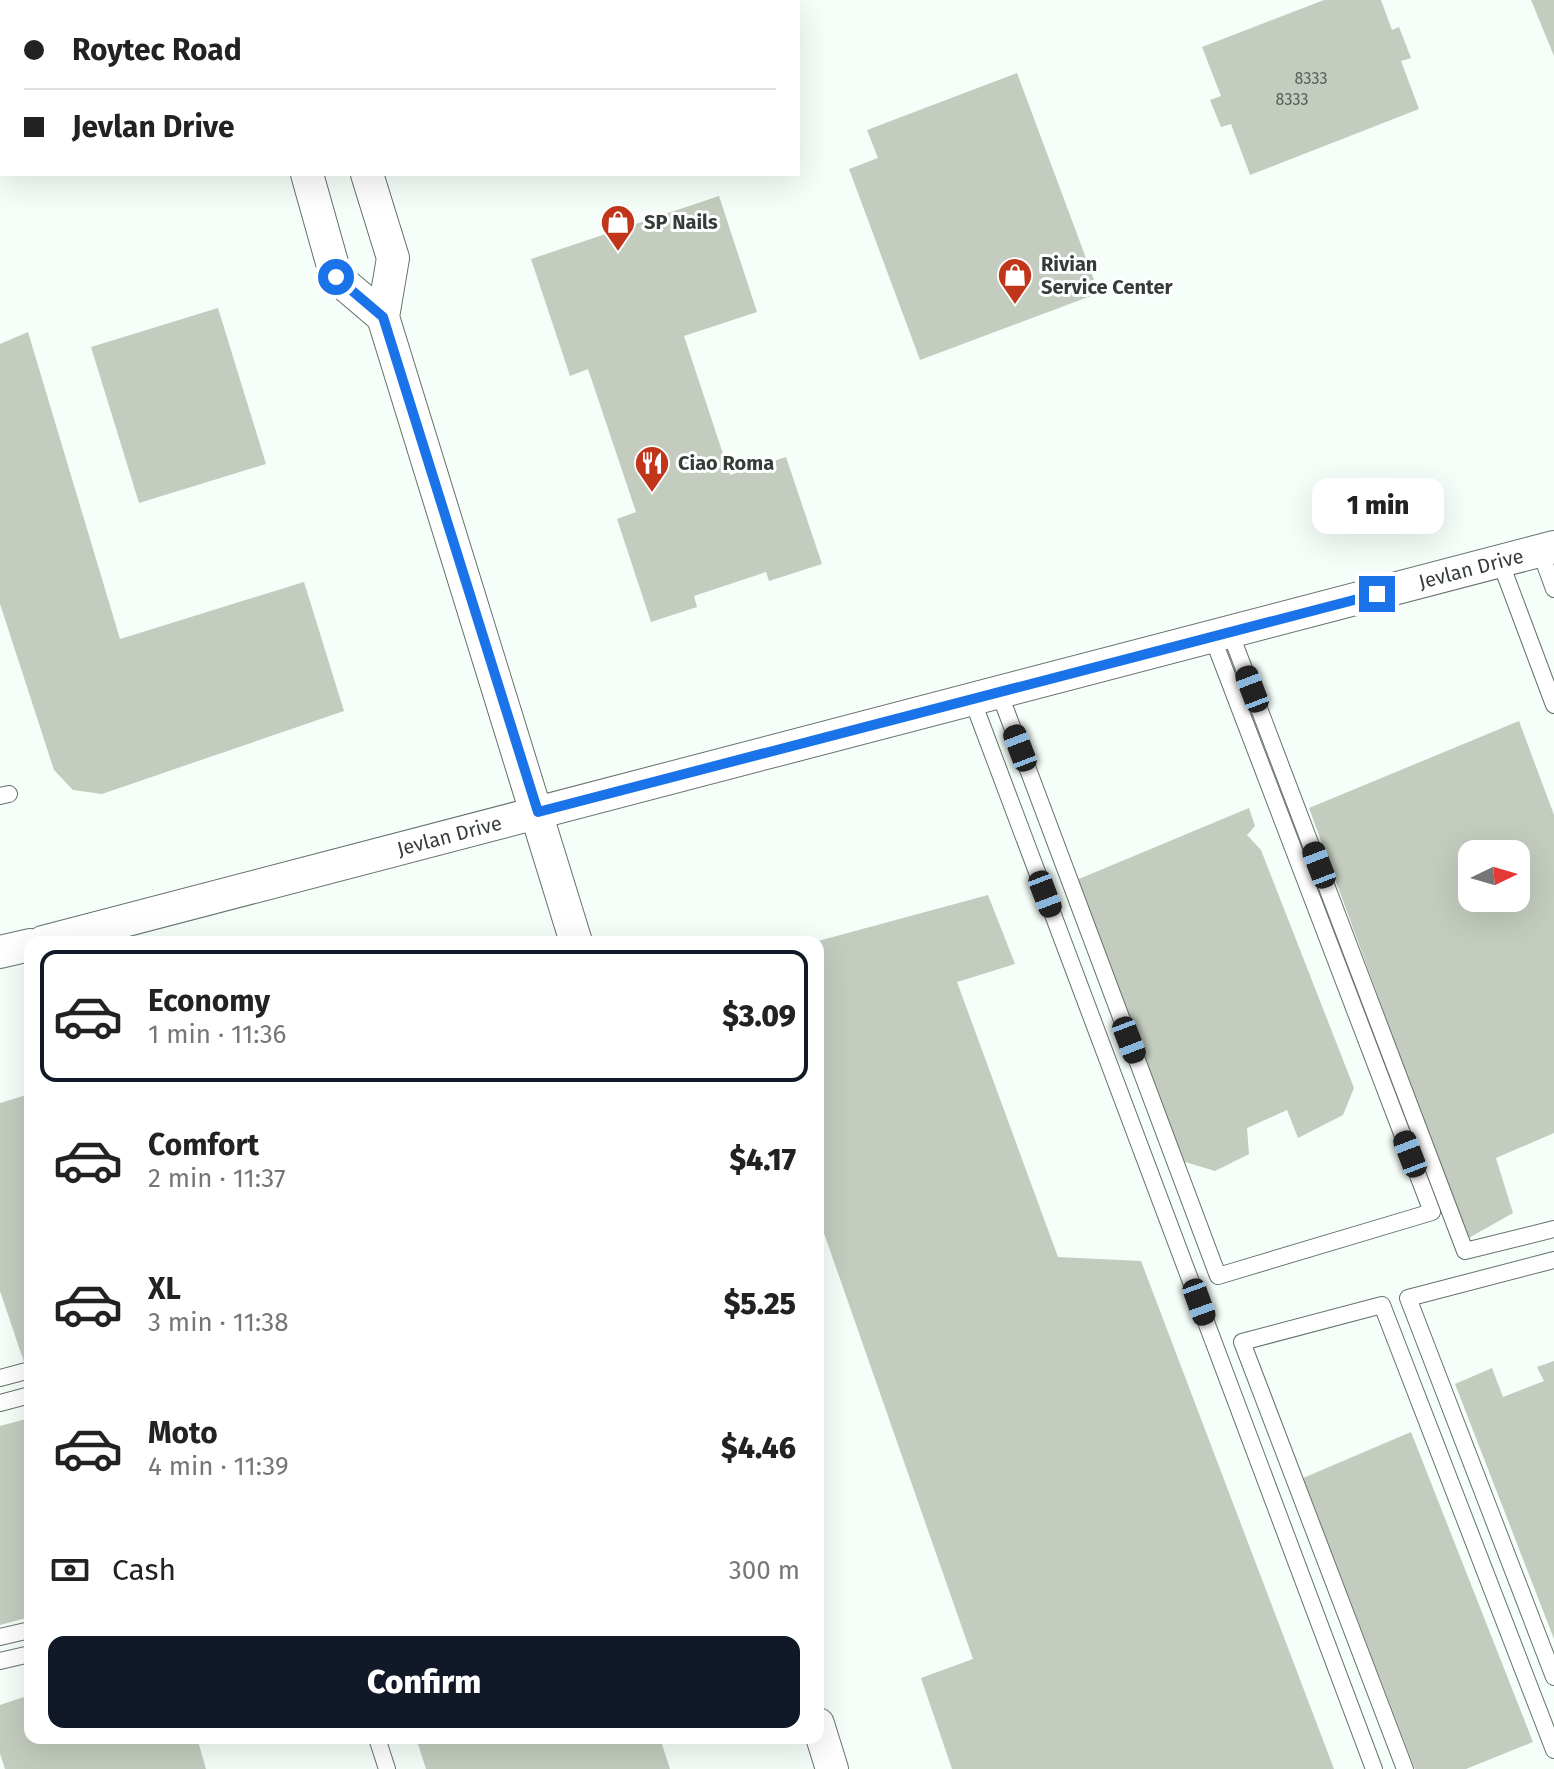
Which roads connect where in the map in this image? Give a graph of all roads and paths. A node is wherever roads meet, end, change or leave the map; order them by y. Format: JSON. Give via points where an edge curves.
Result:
{"nodes":[{"id":1,"x":308,"y":176,"type":"edge"},
{"id":2,"x":368,"y":176,"type":"edge"},
{"id":3,"x":383,"y":317,"type":"junction"},
{"id":4,"x":1547,"y":549,"type":"edge"},
{"id":5,"x":1500,"y":561,"type":"junction"},
{"id":6,"x":1554,"y":589,"type":"edge"},
{"id":7,"x":1221,"y":634,"type":"junction"},
{"id":8,"x":986,"y":695,"type":"junction"},
{"id":9,"x":1554,"y":705,"type":"edge"},
{"id":10,"x":538,"y":812,"type":"junction"},
{"id":11,"x":109,"y":934,"type":"edge"},
{"id":12,"x":574,"y":936,"type":"edge"},
{"id":13,"x":24,"y":946,"type":"edge"},
{"id":14,"x":0,"y":952,"type":"edge"},
{"id":15,"x":1554,"y":1229,"type":"edge"},
{"id":16,"x":1554,"y":1260,"type":"edge"},
{"id":17,"x":24,"y":1372,"type":"edge"},
{"id":18,"x":0,"y":1378,"type":"edge"},
{"id":19,"x":24,"y":1397,"type":"edge"},
{"id":20,"x":0,"y":1403,"type":"edge"},
{"id":21,"x":24,"y":1631,"type":"edge"},
{"id":22,"x":0,"y":1637,"type":"edge"},
{"id":23,"x":24,"y":1655,"type":"edge"},
{"id":24,"x":0,"y":1661,"type":"edge"},
{"id":25,"x":1554,"y":1677,"type":"edge"},
{"id":26,"x":824,"y":1743,"type":"edge"},
{"id":27,"x":379,"y":1744,"type":"edge"},
{"id":28,"x":1554,"y":1750,"type":"edge"},
{"id":29,"x":387,"y":1769,"type":"edge"},
{"id":30,"x":832,"y":1769,"type":"edge"},
{"id":31,"x":1374,"y":1769,"type":"edge"},
{"id":32,"x":1405,"y":1769,"type":"edge"}],
"edges":[{"from":1,"to":3,"type":"street","via":[[336,277]]},
{"from":2,"to":3,"type":"street","via":[[393,258]]},
{"from":3,"to":10,"type":"street"},
{"from":4,"to":5,"type":"street","name":"Jevlan Drive"},
{"from":4,"to":6,"type":"lane"},
{"from":5,"to":7,"type":"street","name":"Jevlan Drive"},
{"from":5,"to":9,"type":"lane"},
{"from":7,"to":8,"type":"street","name":"Jevlan Drive"},
{"from":7,"to":8,"type":"lane","via":[[1432,1212],[1218,1276]]},
{"from":7,"to":15,"type":"lane","via":[[1465,1251]]},
{"from":8,"to":10,"type":"street","name":"Jevlan Drive"},
{"from":8,"to":31,"type":"lane"},
{"from":10,"to":11,"type":"street","name":"Jevlan Drive"},
{"from":10,"to":12,"type":"street"},
{"from":13,"to":14,"type":"street"},
{"from":16,"to":25,"type":"lane","via":[[1408,1298]]},
{"from":17,"to":18,"type":"lane"},
{"from":19,"to":20,"type":"lane"},
{"from":21,"to":22,"type":"lane"},
{"from":23,"to":24,"type":"lane"},
{"from":26,"to":30,"type":"street"},
{"from":27,"to":29,"type":"lane"},
{"from":28,"to":32,"type":"lane","via":[[1382,1305],[1242,1342]]}]}
